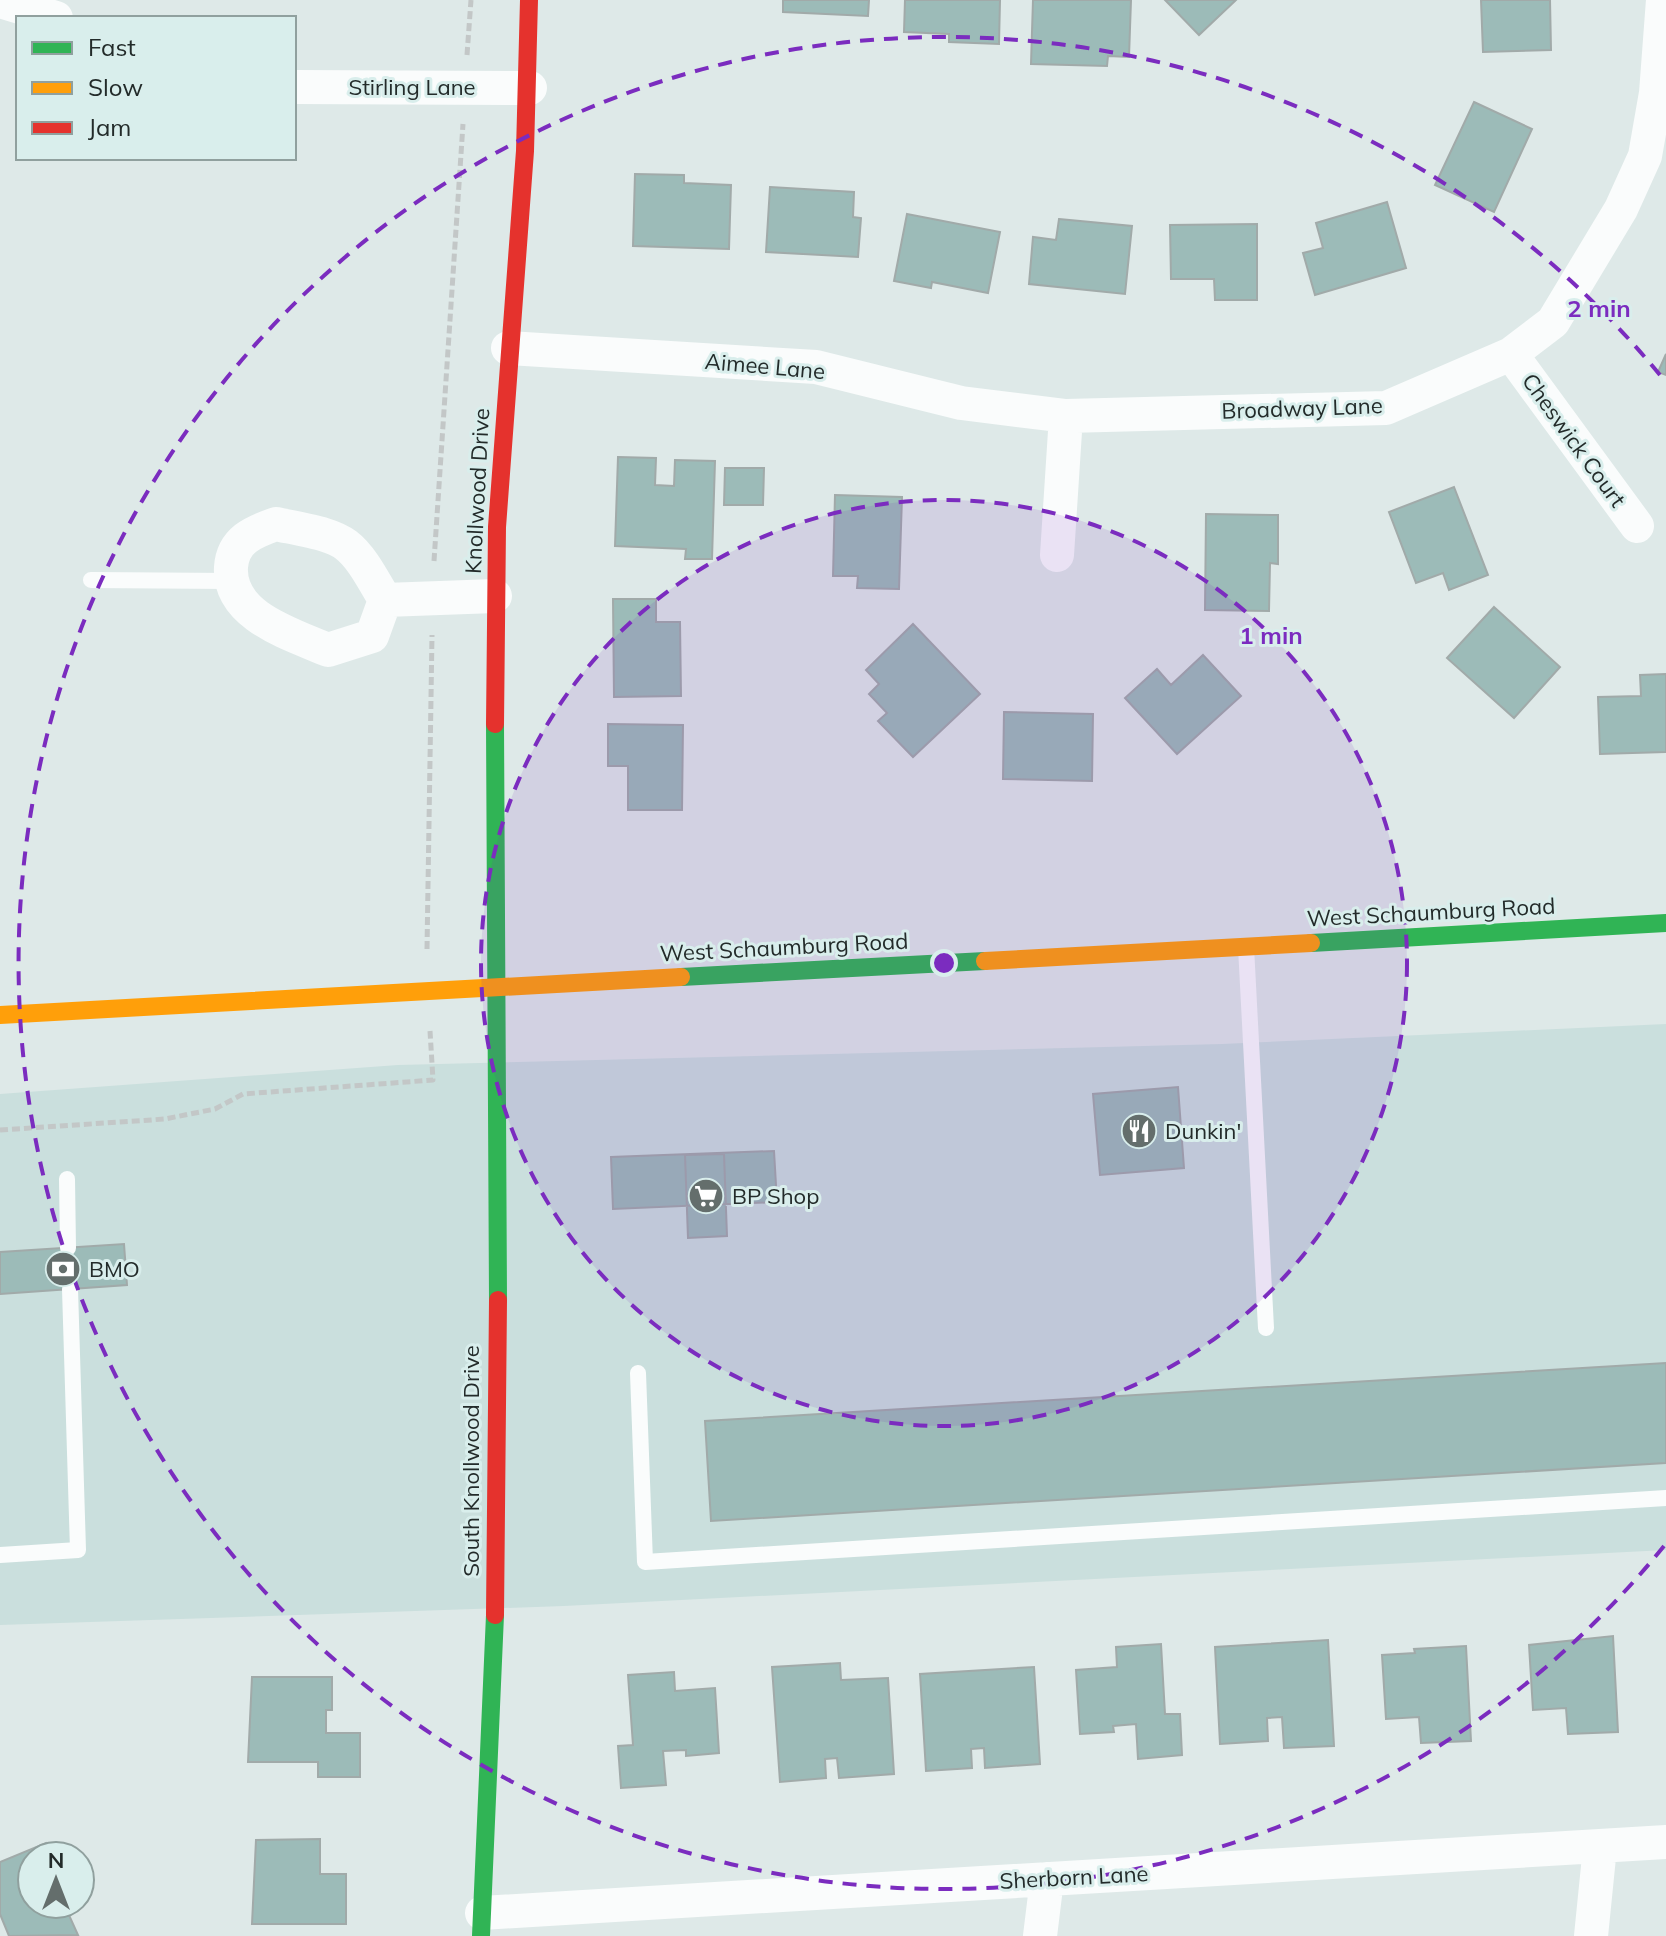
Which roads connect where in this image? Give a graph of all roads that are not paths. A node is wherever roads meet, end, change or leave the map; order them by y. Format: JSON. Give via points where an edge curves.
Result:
{"nodes":[{"id":1,"x":529,"y":0,"type":"edge"},
{"id":2,"x":1663,"y":0,"type":"edge"},
{"id":3,"x":0,"y":1,"type":"edge"},
{"id":4,"x":49,"y":16,"type":"edge"},
{"id":5,"x":296,"y":87,"type":"edge"},
{"id":6,"x":530,"y":88,"type":"junction"},
{"id":7,"x":508,"y":348,"type":"junction"},
{"id":8,"x":1511,"y":354,"type":"junction"},
{"id":9,"x":1066,"y":416,"type":"junction"},
{"id":10,"x":1637,"y":526,"type":"dead end"},
{"id":11,"x":1057,"y":555,"type":"dead end"},
{"id":12,"x":91,"y":580,"type":"dead end"},
{"id":13,"x":230,"y":581,"type":"junction"},
{"id":14,"x":495,"y":596,"type":"junction"},
{"id":15,"x":385,"y":600,"type":"junction"},
{"id":16,"x":1666,"y":923,"type":"edge"},
{"id":17,"x":1246,"y":946,"type":"junction"},
{"id":18,"x":498,"y":986,"type":"junction"},
{"id":19,"x":0,"y":1015,"type":"edge"},
{"id":20,"x":67,"y":1179,"type":"dead end"},
{"id":21,"x":68,"y":1248,"type":"dead end"},
{"id":22,"x":70,"y":1289,"type":"dead end"},
{"id":23,"x":1266,"y":1328,"type":"dead end"},
{"id":24,"x":638,"y":1373,"type":"dead end"},
{"id":25,"x":1666,"y":1498,"type":"edge"},
{"id":26,"x":0,"y":1555,"type":"edge"},
{"id":27,"x":1666,"y":1842,"type":"edge"},
{"id":28,"x":1600,"y":1847,"type":"junction"},
{"id":29,"x":1047,"y":1879,"type":"junction"},
{"id":30,"x":481,"y":1925,"type":"edge"},
{"id":31,"x":1040,"y":1936,"type":"edge"},
{"id":32,"x":1591,"y":1936,"type":"edge"}],
"edges":[{"from":1,"to":6,"type":"street","name":"Knollwood Drive"},
{"from":2,"to":8,"type":"street","name":"Broadway Lane","via":[[1663,37],[1645,156],[1621,209],[1553,322]]},
{"from":3,"to":4,"type":"street"},
{"from":5,"to":6,"type":"street","name":"Stirling Lane"},
{"from":6,"to":7,"type":"street","name":"Knollwood Drive"},
{"from":7,"to":9,"type":"street","name":"Aimee Lane","via":[[816,367],[961,403]]},
{"from":7,"to":14,"type":"street","name":"Knollwood Drive"},
{"from":8,"to":9,"type":"street","name":"Broadway Lane","via":[[1386,408]]},
{"from":8,"to":10,"type":"street","name":"Cheswick Court"},
{"from":9,"to":11,"type":"street"},
{"from":12,"to":13,"type":"lane"},
{"from":13,"to":15,"type":"street","via":[[245,606],[269,624],[328,650],[372,636]]},
{"from":13,"to":15,"type":"street","via":[[232,552],[250,533],[276,524],[337,537],[359,553]]},
{"from":14,"to":15,"type":"street"},
{"from":14,"to":18,"type":"street","name":"Knollwood Drive"},
{"from":16,"to":17,"type":"street","name":"West Schaumburg Road"},
{"from":17,"to":18,"type":"street","name":"West Schaumburg Road"},
{"from":17,"to":23,"type":"lane"},
{"from":18,"to":19,"type":"street","name":"West Schaumburg Road"},
{"from":18,"to":30,"type":"street","name":"South Knollwood Drive","via":[[495,1574]]},
{"from":20,"to":21,"type":"lane"},
{"from":22,"to":26,"type":"lane","via":[[78,1550]]},
{"from":24,"to":25,"type":"lane","via":[[645,1562]]},
{"from":27,"to":28,"type":"street","name":"Sherborn Lane"},
{"from":28,"to":29,"type":"street","name":"Sherborn Lane"},
{"from":28,"to":32,"type":"street"},
{"from":29,"to":30,"type":"street","name":"Sherborn Lane"},
{"from":29,"to":31,"type":"street"}]}
